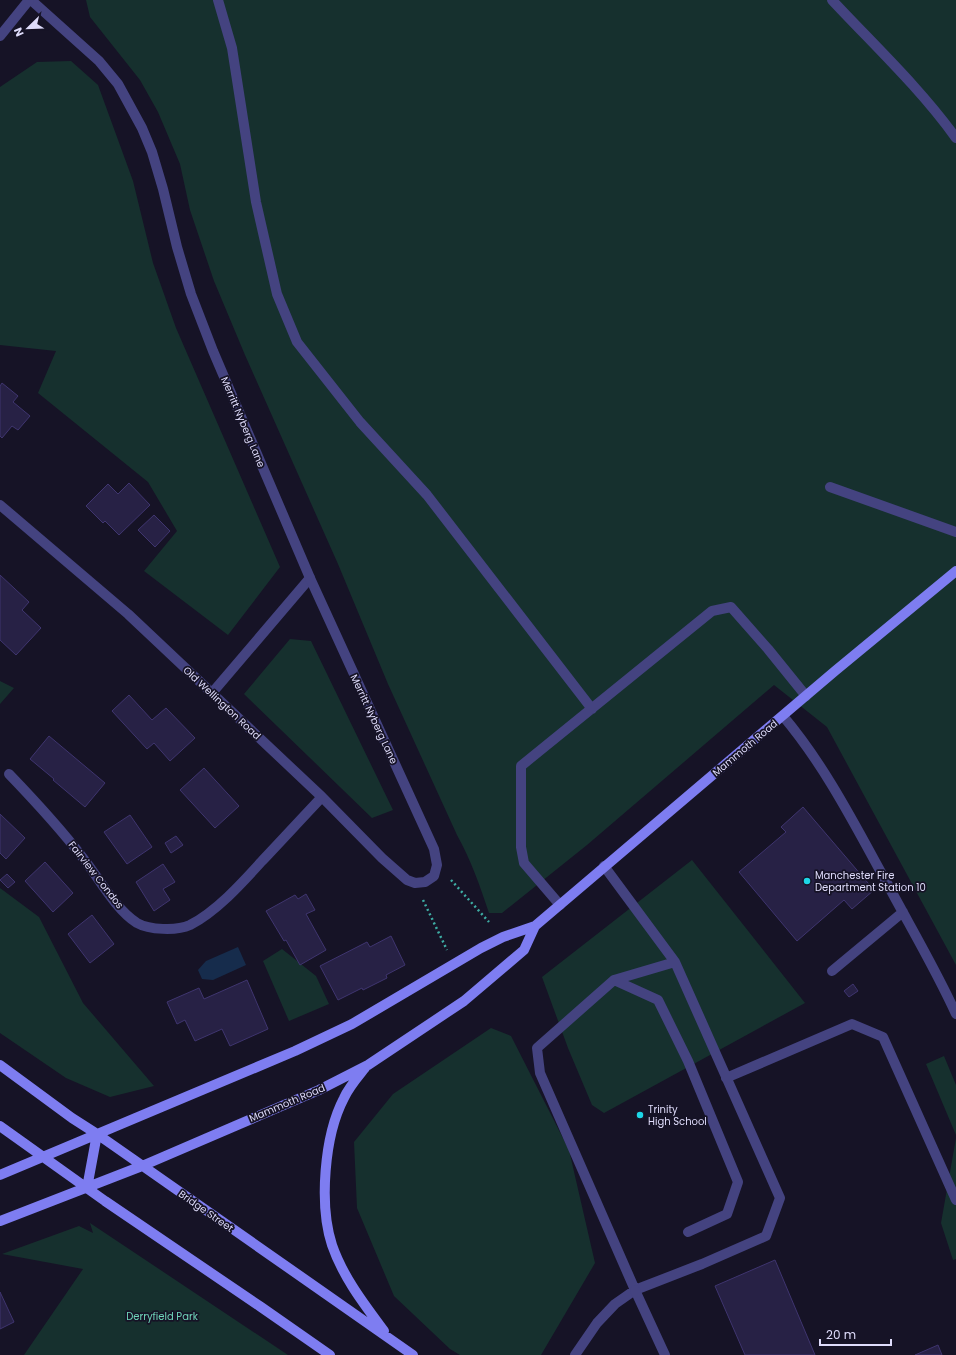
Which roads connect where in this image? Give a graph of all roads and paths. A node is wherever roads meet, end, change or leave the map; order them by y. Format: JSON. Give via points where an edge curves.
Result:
{"nodes":[{"id":1,"x":30,"y":0,"type":"edge"},
{"id":2,"x":218,"y":0,"type":"edge"},
{"id":3,"x":832,"y":0,"type":"edge"},
{"id":4,"x":0,"y":36,"type":"edge"},
{"id":5,"x":956,"y":138,"type":"edge"},
{"id":6,"x":830,"y":487,"type":"dead end"},
{"id":7,"x":0,"y":505,"type":"edge"},
{"id":8,"x":956,"y":532,"type":"edge"},
{"id":9,"x":956,"y":570,"type":"edge"},
{"id":10,"x":310,"y":578,"type":"junction"},
{"id":11,"x":212,"y":693,"type":"junction"},
{"id":12,"x":806,"y":696,"type":"junction"},
{"id":13,"x":592,"y":709,"type":"junction"},
{"id":14,"x":783,"y":716,"type":"junction"},
{"id":15,"x":9,"y":774,"type":"dead end"},
{"id":16,"x":322,"y":797,"type":"junction"},
{"id":17,"x":437,"y":864,"type":"junction"},
{"id":18,"x":604,"y":866,"type":"junction"},
{"id":19,"x":415,"y":883,"type":"junction"},
{"id":20,"x":560,"y":905,"type":"junction"},
{"id":21,"x":903,"y":912,"type":"junction"},
{"id":22,"x":489,"y":922,"type":"dead end"},
{"id":23,"x":535,"y":926,"type":"junction"},
{"id":24,"x":448,"y":954,"type":"dead end"},
{"id":25,"x":675,"y":962,"type":"junction"},
{"id":26,"x":832,"y":971,"type":"dead end"},
{"id":27,"x":614,"y":980,"type":"junction"},
{"id":28,"x":956,"y":1014,"type":"edge"},
{"id":29,"x":0,"y":1065,"type":"edge"},
{"id":30,"x":368,"y":1065,"type":"junction"},
{"id":31,"x":726,"y":1078,"type":"junction"},
{"id":32,"x":0,"y":1126,"type":"edge"},
{"id":33,"x":97,"y":1134,"type":"junction"},
{"id":34,"x":43,"y":1157,"type":"junction"},
{"id":35,"x":142,"y":1166,"type":"junction"},
{"id":36,"x":0,"y":1175,"type":"edge"},
{"id":37,"x":87,"y":1188,"type":"junction"},
{"id":38,"x":956,"y":1200,"type":"edge"},
{"id":39,"x":0,"y":1222,"type":"edge"},
{"id":40,"x":688,"y":1232,"type":"dead end"},
{"id":41,"x":635,"y":1290,"type":"junction"},
{"id":42,"x":390,"y":1339,"type":"junction"},
{"id":43,"x":330,"y":1355,"type":"edge"},
{"id":44,"x":413,"y":1355,"type":"edge"},
{"id":45,"x":574,"y":1355,"type":"edge"},
{"id":46,"x":665,"y":1355,"type":"edge"}],
"edges":[{"from":1,"to":4,"type":"street"},
{"from":1,"to":10,"type":"street","name":"Merritt Nyberg Lane","via":[[104,67],[118,84],[142,128],[163,189],[191,294]]},
{"from":2,"to":13,"type":"street","via":[[232,48],[256,202],[277,294],[297,342],[360,422],[427,495]]},
{"from":3,"to":5,"type":"street","via":[[901,73]]},
{"from":6,"to":8,"type":"street"},
{"from":7,"to":11,"type":"street","name":"Old Wellington Road","via":[[128,614]]},
{"from":9,"to":12,"type":"main road","name":"Mammoth Road"},
{"from":10,"to":11,"type":"street"},
{"from":10,"to":17,"type":"street","name":"Merritt Nyberg Lane","via":[[429,836]]},
{"from":11,"to":16,"type":"street","name":"Old Wellington Road"},
{"from":12,"to":13,"type":"street","via":[[731,607],[712,611]]},
{"from":12,"to":14,"type":"main road","name":"Mammoth Road"},
{"from":13,"to":20,"type":"street","via":[[521,766],[521,847],[524,863]]},
{"from":14,"to":18,"type":"main road","name":"Mammoth Road"},
{"from":14,"to":21,"type":"street","via":[[804,741],[845,806]]},
{"from":15,"to":16,"type":"street","name":"Fairview Condos","via":[[53,820],[118,905],[137,923],[153,929],[189,925],[214,908],[236,890]]},
{"from":16,"to":19,"type":"street","name":"Old Wellington Road","via":[[382,858],[407,880]]},
{"from":17,"to":19,"type":"street","via":[[434,876],[425,882]]},
{"from":17,"to":22,"type":"path"},
{"from":18,"to":20,"type":"main road","name":"Mammoth Road"},
{"from":18,"to":25,"type":"street"},
{"from":19,"to":24,"type":"path"},
{"from":20,"to":23,"type":"main road","name":"Mammoth Road"},
{"from":21,"to":26,"type":"street"},
{"from":21,"to":28,"type":"street","via":[[942,982]]},
{"from":23,"to":30,"type":"main road","name":"Mammoth Road","via":[[524,950],[464,1001]]},
{"from":23,"to":33,"type":"main road","name":"Mammoth Road","via":[[481,948],[352,1024],[295,1051]]},
{"from":25,"to":27,"type":"street"},
{"from":25,"to":31,"type":"street"},
{"from":27,"to":40,"type":"street","via":[[658,1000],[688,1060],[738,1182],[727,1214]]},
{"from":27,"to":41,"type":"street","via":[[537,1048],[540,1073]]},
{"from":29,"to":33,"type":"main road","name":"Bridge Street"},
{"from":30,"to":35,"type":"main road","name":"Mammoth Road","via":[[320,1090]]},
{"from":30,"to":42,"type":"main road","via":[[351,1086],[337,1114],[327,1163],[326,1222],[332,1246],[344,1273]]},
{"from":31,"to":38,"type":"street","via":[[852,1024],[883,1037]]},
{"from":31,"to":41,"type":"street","via":[[780,1198],[766,1236]]},
{"from":32,"to":34,"type":"main road"},
{"from":33,"to":34,"type":"main road","name":"Mammoth Road"},
{"from":33,"to":35,"type":"main road","name":"Bridge Street"},
{"from":33,"to":37,"type":"main road"},
{"from":34,"to":36,"type":"main road","name":"Mammoth Road"},
{"from":34,"to":37,"type":"main road"},
{"from":35,"to":37,"type":"main road","name":"Mammoth Road"},
{"from":35,"to":42,"type":"main road","name":"Bridge Street"},
{"from":37,"to":39,"type":"main road","name":"Mammoth Road"},
{"from":37,"to":43,"type":"main road"},
{"from":41,"to":45,"type":"street","via":[[610,1309]]},
{"from":41,"to":46,"type":"street"},
{"from":42,"to":44,"type":"main road","name":"Bridge Street"}]}
